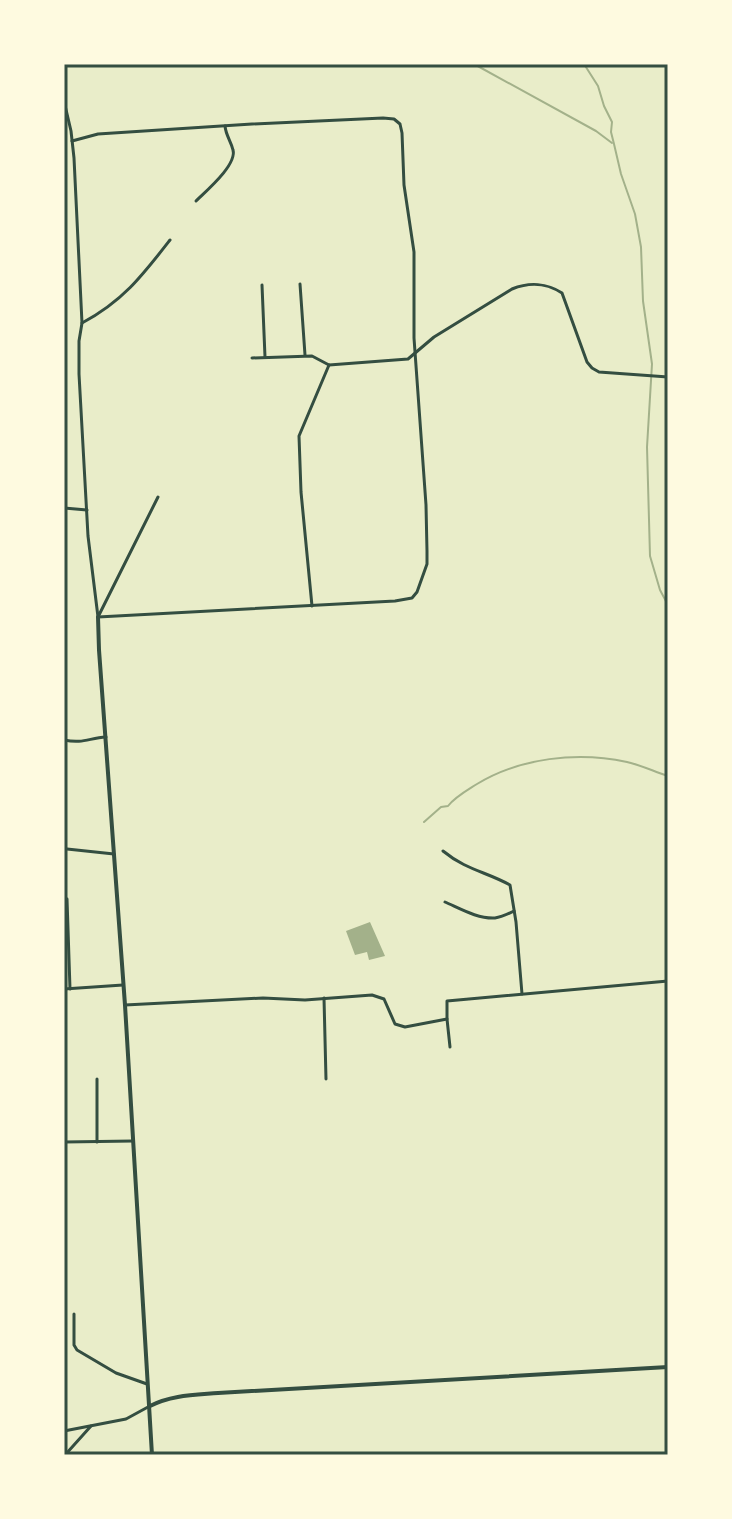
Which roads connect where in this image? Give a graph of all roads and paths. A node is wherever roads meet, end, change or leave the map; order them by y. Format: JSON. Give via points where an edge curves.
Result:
{"nodes":[{"id":1,"x":64,"y":101,"type":"edge"},
{"id":2,"x":225,"y":126,"type":"junction"},
{"id":3,"x":72,"y":141,"type":"junction"},
{"id":4,"x":196,"y":201,"type":"dead end"},
{"id":5,"x":170,"y":240,"type":"dead end"},
{"id":6,"x":300,"y":284,"type":"dead end"},
{"id":7,"x":262,"y":285,"type":"dead end"},
{"id":8,"x":82,"y":323,"type":"junction"},
{"id":9,"x":415,"y":354,"type":"junction"},
{"id":10,"x":305,"y":355,"type":"junction"},
{"id":11,"x":265,"y":357,"type":"junction"},
{"id":12,"x":252,"y":358,"type":"dead end"},
{"id":13,"x":329,"y":365,"type":"junction"},
{"id":14,"x":668,"y":377,"type":"edge"},
{"id":15,"x":158,"y":497,"type":"dead end"},
{"id":16,"x":64,"y":508,"type":"edge"},
{"id":17,"x":87,"y":510,"type":"junction"},
{"id":18,"x":312,"y":606,"type":"junction"},
{"id":19,"x":98,"y":617,"type":"junction"},
{"id":20,"x":106,"y":737,"type":"junction"},
{"id":21,"x":64,"y":740,"type":"edge"},
{"id":22,"x":67,"y":849,"type":"dead end"},
{"id":23,"x":443,"y":851,"type":"dead end"},
{"id":24,"x":114,"y":854,"type":"junction"},
{"id":25,"x":67,"y":899,"type":"dead end"},
{"id":26,"x":445,"y":902,"type":"dead end"},
{"id":27,"x":514,"y":911,"type":"junction"},
{"id":28,"x":668,"y":981,"type":"edge"},
{"id":29,"x":123,"y":985,"type":"junction"},
{"id":30,"x":64,"y":989,"type":"edge"},
{"id":31,"x":70,"y":989,"type":"junction"},
{"id":32,"x":522,"y":994,"type":"junction"},
{"id":33,"x":324,"y":998,"type":"junction"},
{"id":34,"x":125,"y":1005,"type":"junction"},
{"id":35,"x":447,"y":1019,"type":"junction"},
{"id":36,"x":450,"y":1047,"type":"dead end"},
{"id":37,"x":97,"y":1079,"type":"dead end"},
{"id":38,"x":326,"y":1079,"type":"dead end"},
{"id":39,"x":133,"y":1141,"type":"junction"},
{"id":40,"x":64,"y":1142,"type":"edge"},
{"id":41,"x":97,"y":1142,"type":"junction"},
{"id":42,"x":74,"y":1314,"type":"dead end"},
{"id":43,"x":668,"y":1367,"type":"edge"},
{"id":44,"x":147,"y":1384,"type":"junction"},
{"id":45,"x":150,"y":1406,"type":"junction"},
{"id":46,"x":91,"y":1426,"type":"junction"},
{"id":47,"x":64,"y":1431,"type":"edge"},
{"id":48,"x":65,"y":1455,"type":"edge"},
{"id":49,"x":152,"y":1455,"type":"edge"}],
"edges":[{"from":1,"to":3,"type":"street"},
{"from":2,"to":3,"type":"street","via":[[98,134]]},
{"from":2,"to":4,"type":"street","via":[[233,159]]},
{"from":2,"to":9,"type":"street","via":[[383,118],[400,124],[414,252]]},
{"from":3,"to":8,"type":"street"},
{"from":5,"to":8,"type":"street","via":[[124,296]]},
{"from":6,"to":10,"type":"street"},
{"from":7,"to":11,"type":"street"},
{"from":8,"to":17,"type":"street","via":[[79,374]]},
{"from":9,"to":13,"type":"street","via":[[408,359]]},
{"from":9,"to":14,"type":"street","via":[[512,289],[532,284],[562,293],[592,368]]},
{"from":9,"to":18,"type":"street","via":[[427,551],[417,592],[406,600]]},
{"from":10,"to":11,"type":"street"},
{"from":10,"to":13,"type":"street"},
{"from":11,"to":12,"type":"street"},
{"from":13,"to":18,"type":"street","via":[[299,436]]},
{"from":15,"to":19,"type":"street"},
{"from":16,"to":17,"type":"street"},
{"from":17,"to":19,"type":"street"},
{"from":18,"to":19,"type":"street"},
{"from":19,"to":20,"type":"street"},
{"from":20,"to":21,"type":"street","via":[[79,743]]},
{"from":20,"to":24,"type":"street"},
{"from":22,"to":24,"type":"street"},
{"from":23,"to":27,"type":"street","via":[[469,869],[507,883]]},
{"from":24,"to":29,"type":"street"},
{"from":25,"to":31,"type":"street"},
{"from":26,"to":27,"type":"street","via":[[493,918]]},
{"from":27,"to":32,"type":"street"},
{"from":28,"to":32,"type":"street"},
{"from":29,"to":31,"type":"street"},
{"from":29,"to":34,"type":"street"},
{"from":30,"to":31,"type":"street"},
{"from":32,"to":35,"type":"street","via":[[447,1001]]},
{"from":33,"to":34,"type":"street"},
{"from":33,"to":35,"type":"street","via":[[379,996],[399,1026]]},
{"from":33,"to":38,"type":"street"},
{"from":34,"to":39,"type":"street"},
{"from":35,"to":36,"type":"street"},
{"from":37,"to":41,"type":"street"},
{"from":39,"to":41,"type":"street"},
{"from":39,"to":44,"type":"street"},
{"from":40,"to":41,"type":"street"},
{"from":42,"to":44,"type":"street","via":[[77,1350]]},
{"from":43,"to":45,"type":"street","via":[[218,1393],[162,1399]]},
{"from":44,"to":45,"type":"street"},
{"from":45,"to":46,"type":"street","via":[[126,1419]]},
{"from":45,"to":49,"type":"street"},
{"from":46,"to":47,"type":"street"},
{"from":46,"to":48,"type":"street"}]}
